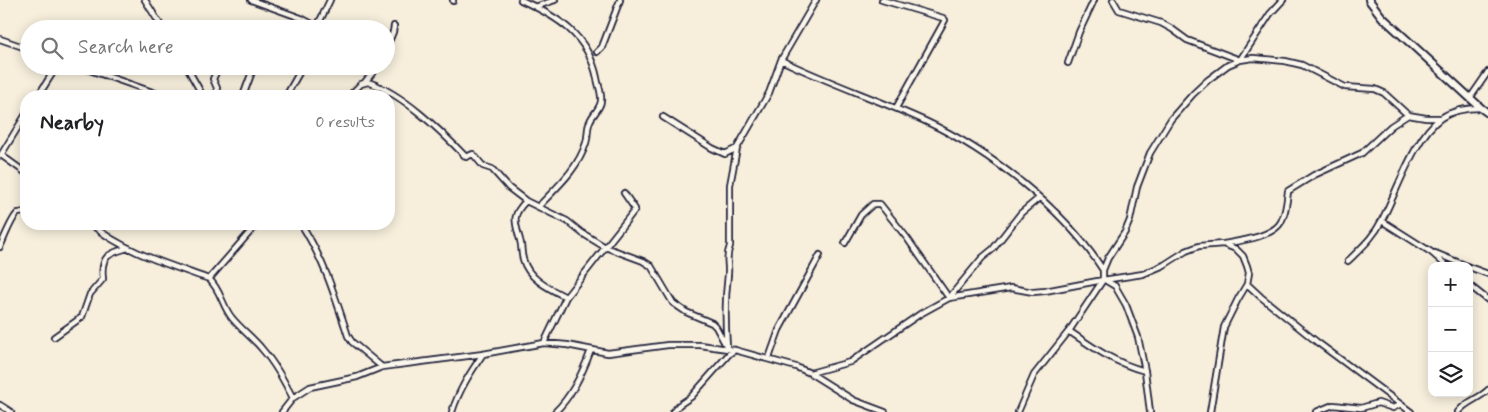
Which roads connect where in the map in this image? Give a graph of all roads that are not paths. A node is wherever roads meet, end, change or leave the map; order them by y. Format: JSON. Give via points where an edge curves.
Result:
{"nodes":[{"id":1,"x":145,"y":0,"type":"edge"},
{"id":2,"x":251,"y":0,"type":"edge"},
{"id":3,"x":330,"y":0,"type":"edge"},
{"id":4,"x":521,"y":0,"type":"edge"},
{"id":5,"x":555,"y":0,"type":"edge"},
{"id":6,"x":620,"y":0,"type":"edge"},
{"id":7,"x":816,"y":0,"type":"edge"},
{"id":8,"x":882,"y":0,"type":"edge"},
{"id":9,"x":1094,"y":0,"type":"edge"},
{"id":10,"x":1113,"y":0,"type":"edge"},
{"id":11,"x":1283,"y":0,"type":"edge"},
{"id":12,"x":1369,"y":0,"type":"edge"},
{"id":13,"x":536,"y":6,"type":"junction"},
{"id":14,"x":157,"y":20,"type":"edge"},
{"id":15,"x":304,"y":20,"type":"edge"},
{"id":16,"x":320,"y":20,"type":"edge"},
{"id":17,"x":0,"y":39,"type":"edge"},
{"id":18,"x":20,"y":46,"type":"edge"},
{"id":19,"x":597,"y":52,"type":"dead end"},
{"id":20,"x":781,"y":60,"type":"junction"},
{"id":21,"x":1240,"y":60,"type":"junction"},
{"id":22,"x":1068,"y":63,"type":"dead end"},
{"id":23,"x":1488,"y":72,"type":"edge"},
{"id":24,"x":51,"y":75,"type":"edge"},
{"id":25,"x":104,"y":75,"type":"edge"},
{"id":26,"x":191,"y":75,"type":"edge"},
{"id":27,"x":215,"y":75,"type":"edge"},
{"id":28,"x":251,"y":75,"type":"edge"},
{"id":29,"x":297,"y":75,"type":"edge"},
{"id":30,"x":371,"y":75,"type":"edge"},
{"id":31,"x":365,"y":82,"type":"junction"},
{"id":32,"x":42,"y":90,"type":"edge"},
{"id":33,"x":147,"y":90,"type":"edge"},
{"id":34,"x":200,"y":90,"type":"edge"},
{"id":35,"x":217,"y":90,"type":"edge"},
{"id":36,"x":245,"y":90,"type":"edge"},
{"id":37,"x":289,"y":90,"type":"edge"},
{"id":38,"x":356,"y":90,"type":"edge"},
{"id":39,"x":384,"y":90,"type":"edge"},
{"id":40,"x":395,"y":96,"type":"edge"},
{"id":41,"x":1470,"y":98,"type":"junction"},
{"id":42,"x":896,"y":108,"type":"junction"},
{"id":43,"x":1481,"y":108,"type":"junction"},
{"id":44,"x":1488,"y":113,"type":"edge"},
{"id":45,"x":1408,"y":115,"type":"junction"},
{"id":46,"x":663,"y":117,"type":"dead end"},
{"id":47,"x":1441,"y":118,"type":"junction"},
{"id":48,"x":20,"y":124,"type":"edge"},
{"id":49,"x":737,"y":148,"type":"junction"},
{"id":50,"x":20,"y":168,"type":"edge"},
{"id":51,"x":624,"y":193,"type":"dead end"},
{"id":52,"x":1039,"y":198,"type":"junction"},
{"id":53,"x":526,"y":201,"type":"junction"},
{"id":54,"x":538,"y":206,"type":"junction"},
{"id":55,"x":20,"y":212,"type":"edge"},
{"id":56,"x":1382,"y":221,"type":"junction"},
{"id":57,"x":99,"y":230,"type":"edge"},
{"id":58,"x":252,"y":230,"type":"edge"},
{"id":59,"x":305,"y":230,"type":"edge"},
{"id":60,"x":846,"y":243,"type":"dead end"},
{"id":61,"x":1223,"y":244,"type":"junction"},
{"id":62,"x":0,"y":247,"type":"edge"},
{"id":63,"x":605,"y":247,"type":"junction"},
{"id":64,"x":128,"y":248,"type":"junction"},
{"id":65,"x":1432,"y":252,"type":"junction"},
{"id":66,"x":820,"y":255,"type":"dead end"},
{"id":67,"x":1348,"y":261,"type":"dead end"},
{"id":68,"x":1443,"y":262,"type":"edge"},
{"id":69,"x":1458,"y":262,"type":"edge"},
{"id":70,"x":1473,"y":268,"type":"edge"},
{"id":71,"x":1103,"y":270,"type":"junction"},
{"id":72,"x":1488,"y":274,"type":"edge"},
{"id":73,"x":209,"y":279,"type":"junction"},
{"id":74,"x":1103,"y":280,"type":"junction"},
{"id":75,"x":1247,"y":284,"type":"junction"},
{"id":76,"x":1473,"y":288,"type":"edge"},
{"id":77,"x":566,"y":297,"type":"junction"},
{"id":78,"x":949,"y":298,"type":"junction"},
{"id":79,"x":1488,"y":300,"type":"edge"},
{"id":80,"x":1070,"y":331,"type":"junction"},
{"id":81,"x":54,"y":337,"type":"dead end"},
{"id":82,"x":544,"y":343,"type":"junction"},
{"id":83,"x":728,"y":349,"type":"junction"},
{"id":84,"x":591,"y":350,"type":"junction"},
{"id":85,"x":735,"y":350,"type":"junction"},
{"id":86,"x":483,"y":354,"type":"junction"},
{"id":87,"x":770,"y":358,"type":"junction"},
{"id":88,"x":382,"y":367,"type":"junction"},
{"id":89,"x":1145,"y":371,"type":"junction"},
{"id":90,"x":810,"y":373,"type":"junction"},
{"id":91,"x":1488,"y":390,"type":"edge"},
{"id":92,"x":293,"y":398,"type":"junction"},
{"id":93,"x":0,"y":405,"type":"edge"},
{"id":94,"x":1399,"y":405,"type":"junction"},
{"id":95,"x":11,"y":412,"type":"edge"},
{"id":96,"x":282,"y":412,"type":"edge"},
{"id":97,"x":452,"y":412,"type":"edge"},
{"id":98,"x":555,"y":412,"type":"edge"},
{"id":99,"x":673,"y":412,"type":"edge"},
{"id":100,"x":885,"y":412,"type":"edge"},
{"id":101,"x":1018,"y":412,"type":"edge"},
{"id":102,"x":1150,"y":412,"type":"edge"},
{"id":103,"x":1210,"y":412,"type":"edge"},
{"id":104,"x":1316,"y":412,"type":"edge"},
{"id":105,"x":1410,"y":412,"type":"edge"},
{"id":106,"x":1458,"y":412,"type":"edge"}],
"edges":[{"from":1,"to":14,"type":"street"},
{"from":2,"to":15,"type":"street"},
{"from":3,"to":16,"type":"street"},
{"from":4,"to":13,"type":"street"},
{"from":5,"to":13,"type":"street"},
{"from":6,"to":19,"type":"street"},
{"from":7,"to":20,"type":"street"},
{"from":8,"to":42,"type":"street","via":[[945,20]]},
{"from":9,"to":22,"type":"street"},
{"from":10,"to":21,"type":"street","via":[[1119,10],[1161,23],[1186,40]]},
{"from":11,"to":21,"type":"street"},
{"from":12,"to":41,"type":"street","via":[[1382,17]]},
{"from":13,"to":54,"type":"street","via":[[567,26],[582,45],[596,72],[601,97],[589,123],[586,145],[570,174]]},
{"from":17,"to":18,"type":"street"},
{"from":20,"to":42,"type":"street"},
{"from":20,"to":49,"type":"street","via":[[769,93]]},
{"from":21,"to":45,"type":"street","via":[[1253,58],[1302,65],[1345,87],[1375,89]]},
{"from":21,"to":71,"type":"street","via":[[1208,80],[1172,119],[1150,153],[1137,187],[1130,220]]},
{"from":23,"to":41,"type":"street"},
{"from":24,"to":32,"type":"street"},
{"from":25,"to":33,"type":"street"},
{"from":26,"to":34,"type":"street"},
{"from":27,"to":35,"type":"street"},
{"from":28,"to":36,"type":"street"},
{"from":29,"to":37,"type":"street"},
{"from":30,"to":31,"type":"street"},
{"from":31,"to":38,"type":"street"},
{"from":31,"to":39,"type":"street"},
{"from":40,"to":53,"type":"street","via":[[446,136],[466,157],[473,154],[483,166],[492,169]]},
{"from":41,"to":43,"type":"street"},
{"from":42,"to":52,"type":"street","via":[[952,134]]},
{"from":43,"to":44,"type":"street"},
{"from":43,"to":47,"type":"street","via":[[1464,108]]},
{"from":45,"to":47,"type":"street"},
{"from":45,"to":61,"type":"street","via":[[1362,153],[1288,191],[1281,223],[1273,231]]},
{"from":46,"to":49,"type":"street","via":[[725,154]]},
{"from":47,"to":56,"type":"street","via":[[1424,137],[1403,173]]},
{"from":48,"to":50,"type":"street","via":[[1,154]]},
{"from":49,"to":83,"type":"street","via":[[730,185],[730,246],[726,255]]},
{"from":51,"to":63,"type":"street","via":[[634,211]]},
{"from":52,"to":71,"type":"street","via":[[1072,229]]},
{"from":52,"to":78,"type":"street","via":[[1016,219]]},
{"from":53,"to":54,"type":"street"},
{"from":53,"to":77,"type":"street","via":[[515,217],[523,261],[538,281]]},
{"from":54,"to":63,"type":"street"},
{"from":55,"to":62,"type":"street","via":[[13,219]]},
{"from":56,"to":65,"type":"street"},
{"from":56,"to":67,"type":"street"},
{"from":57,"to":64,"type":"street"},
{"from":58,"to":73,"type":"street"},
{"from":59,"to":88,"type":"street","via":[[327,272],[348,336]]},
{"from":60,"to":78,"type":"street","via":[[852,228],[868,207],[880,204]]},
{"from":61,"to":74,"type":"street","via":[[1199,246],[1143,274]]},
{"from":61,"to":75,"type":"street","via":[[1243,256],[1249,273]]},
{"from":63,"to":77,"type":"street"},
{"from":63,"to":83,"type":"street","via":[[651,266],[673,303],[716,326]]},
{"from":64,"to":73,"type":"street"},
{"from":64,"to":81,"type":"street","via":[[111,252],[106,258],[102,265],[103,279],[90,294],[82,317]]},
{"from":65,"to":68,"type":"street"},
{"from":65,"to":69,"type":"street"},
{"from":66,"to":87,"type":"street","via":[[779,330]]},
{"from":70,"to":72,"type":"street"},
{"from":71,"to":74,"type":"street"},
{"from":73,"to":92,"type":"street","via":[[216,285],[232,318],[276,366]]},
{"from":74,"to":78,"type":"street","via":[[1045,291],[1011,288]]},
{"from":74,"to":80,"type":"street"},
{"from":74,"to":89,"type":"street","via":[[1115,286],[1126,305],[1138,337]]},
{"from":75,"to":94,"type":"street"},
{"from":75,"to":103,"type":"street","via":[[1224,328]]},
{"from":76,"to":79,"type":"street"},
{"from":77,"to":82,"type":"street"},
{"from":78,"to":90,"type":"street","via":[[850,362]]},
{"from":80,"to":89,"type":"street","via":[[1109,358]]},
{"from":80,"to":101,"type":"street","via":[[1034,375]]},
{"from":82,"to":84,"type":"street"},
{"from":82,"to":86,"type":"street"},
{"from":83,"to":84,"type":"street","via":[[700,345],[608,353]]},
{"from":83,"to":85,"type":"street"},
{"from":84,"to":98,"type":"street","via":[[571,393]]},
{"from":85,"to":87,"type":"street"},
{"from":85,"to":99,"type":"street"},
{"from":86,"to":88,"type":"street"},
{"from":86,"to":97,"type":"street","via":[[458,395]]},
{"from":87,"to":90,"type":"street"},
{"from":88,"to":92,"type":"street","via":[[357,377],[310,387]]},
{"from":89,"to":102,"type":"street"},
{"from":90,"to":100,"type":"street","via":[[853,400]]},
{"from":91,"to":106,"type":"street","via":[[1467,402]]},
{"from":92,"to":96,"type":"street"},
{"from":93,"to":95,"type":"street"},
{"from":94,"to":104,"type":"street","via":[[1393,408],[1378,403],[1361,408],[1333,405]]},
{"from":94,"to":105,"type":"street"}]}
